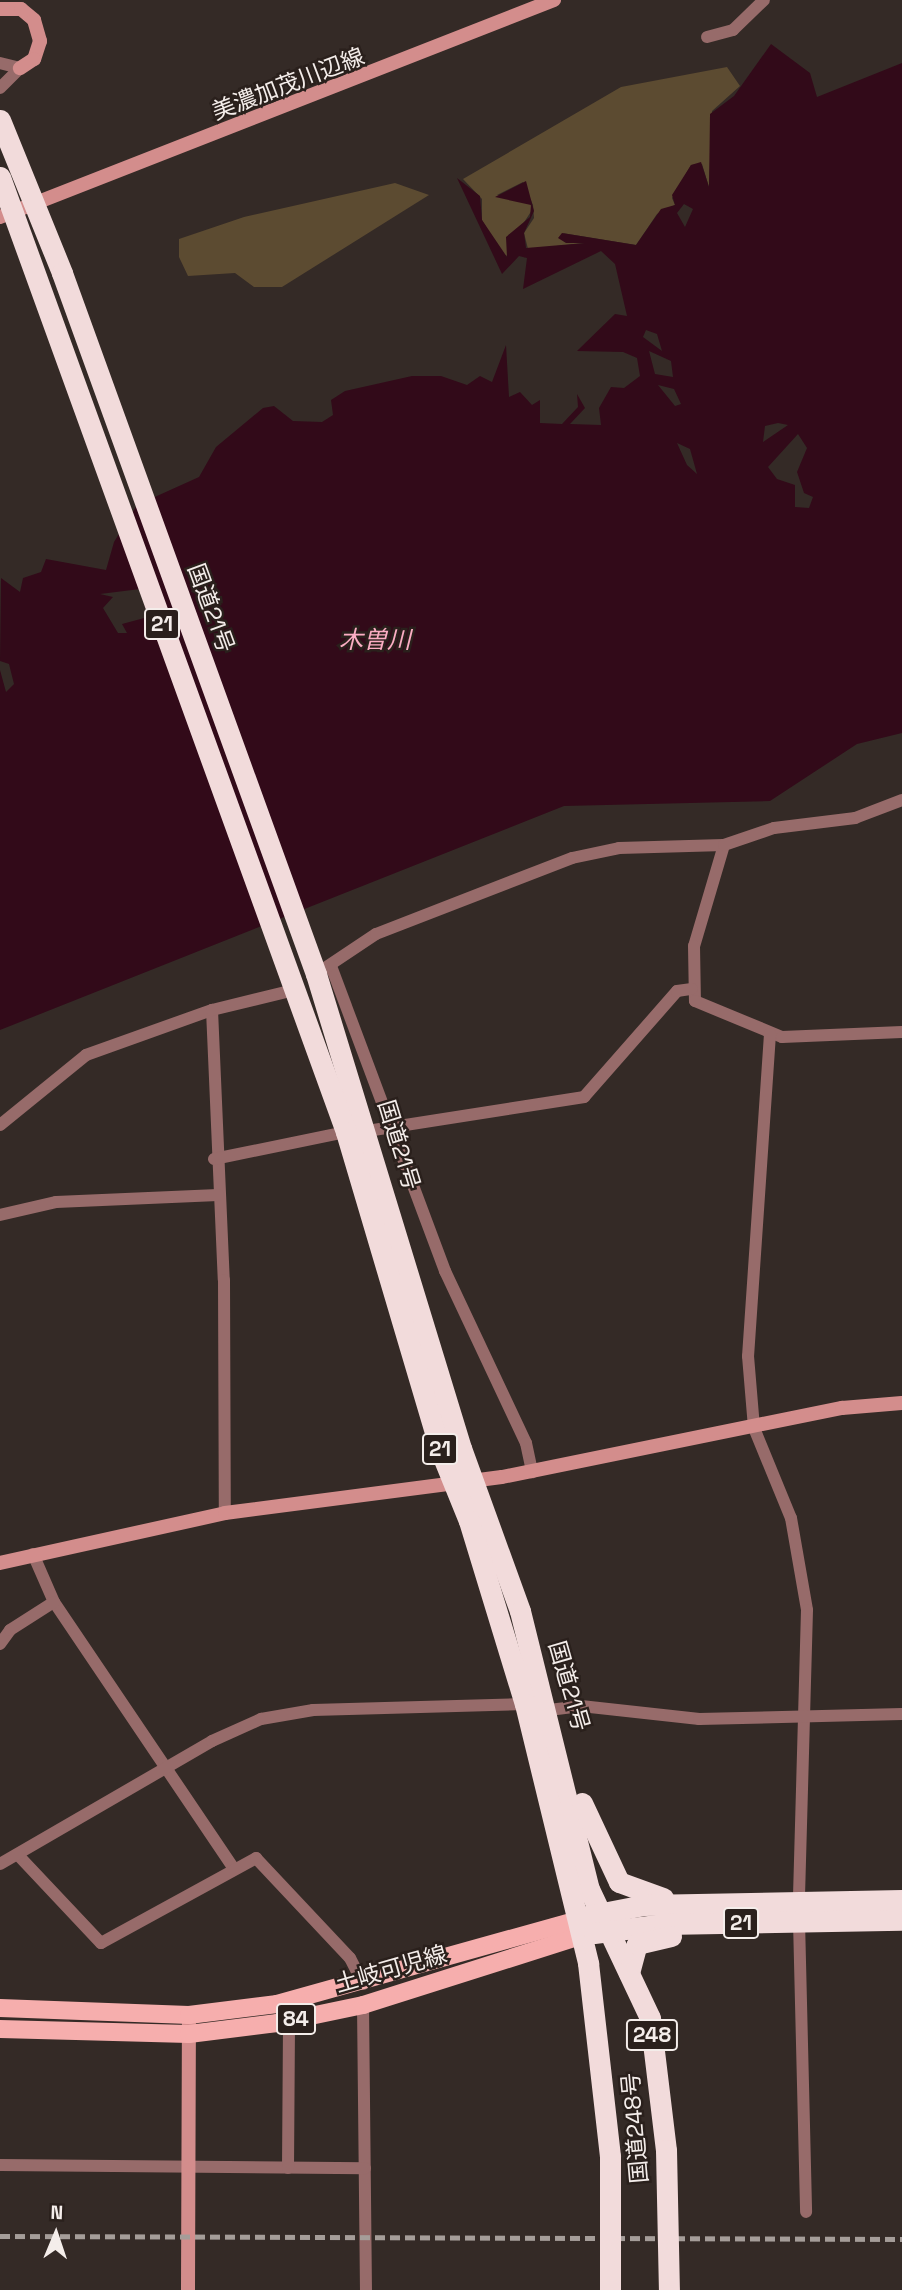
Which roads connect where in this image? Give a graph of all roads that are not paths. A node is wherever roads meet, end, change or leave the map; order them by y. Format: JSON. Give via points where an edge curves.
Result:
{"nodes":[{"id":1,"x":554,"y":0,"type":"edge"},
{"id":2,"x":764,"y":0,"type":"edge"},
{"id":3,"x":0,"y":9,"type":"edge"},
{"id":4,"x":707,"y":37,"type":"dead end"},
{"id":5,"x":0,"y":63,"type":"edge"},
{"id":6,"x":20,"y":68,"type":"junction"},
{"id":7,"x":0,"y":88,"type":"edge"},
{"id":8,"x":0,"y":120,"type":"edge"},
{"id":9,"x":0,"y":177,"type":"edge"},
{"id":10,"x":35,"y":205,"type":"junction"},
{"id":11,"x":7,"y":215,"type":"edge"},
{"id":12,"x":902,"y":800,"type":"edge"},
{"id":13,"x":724,"y":845,"type":"junction"},
{"id":14,"x":319,"y":965,"type":"junction"},
{"id":15,"x":692,"y":989,"type":"junction"},
{"id":16,"x":294,"y":990,"type":"junction"},
{"id":17,"x":212,"y":1010,"type":"junction"},
{"id":18,"x":902,"y":1032,"type":"edge"},
{"id":19,"x":770,"y":1034,"type":"junction"},
{"id":20,"x":0,"y":1125,"type":"edge"},
{"id":21,"x":390,"y":1127,"type":"junction"},
{"id":22,"x":368,"y":1131,"type":"junction"},
{"id":23,"x":346,"y":1132,"type":"junction"},
{"id":24,"x":214,"y":1159,"type":"junction"},
{"id":25,"x":218,"y":1195,"type":"junction"},
{"id":26,"x":0,"y":1215,"type":"edge"},
{"id":27,"x":902,"y":1403,"type":"edge"},
{"id":28,"x":754,"y":1428,"type":"junction"},
{"id":29,"x":532,"y":1472,"type":"junction"},
{"id":30,"x":463,"y":1481,"type":"junction"},
{"id":31,"x":225,"y":1513,"type":"junction"},
{"id":32,"x":33,"y":1554,"type":"junction"},
{"id":33,"x":0,"y":1563,"type":"edge"},
{"id":34,"x":54,"y":1602,"type":"junction"},
{"id":35,"x":0,"y":1644,"type":"edge"},
{"id":36,"x":525,"y":1704,"type":"junction"},
{"id":37,"x":549,"y":1710,"type":"junction"},
{"id":38,"x":902,"y":1714,"type":"edge"},
{"id":39,"x":805,"y":1718,"type":"junction"},
{"id":40,"x":563,"y":1764,"type":"junction"},
{"id":41,"x":168,"y":1766,"type":"junction"},
{"id":42,"x":18,"y":1855,"type":"junction"},
{"id":43,"x":0,"y":1864,"type":"edge"},
{"id":44,"x":232,"y":1867,"type":"junction"},
{"id":45,"x":902,"y":1900,"type":"edge"},
{"id":46,"x":744,"y":1904,"type":"junction"},
{"id":47,"x":799,"y":1911,"type":"junction"},
{"id":48,"x":902,"y":1920,"type":"edge"},
{"id":49,"x":602,"y":1921,"type":"junction"},
{"id":50,"x":759,"y":1923,"type":"junction"},
{"id":51,"x":580,"y":1928,"type":"junction"},
{"id":52,"x":629,"y":1973,"type":"junction"},
{"id":53,"x":363,"y":1984,"type":"junction"},
{"id":54,"x":363,"y":2005,"type":"junction"},
{"id":55,"x":0,"y":2008,"type":"edge"},
{"id":56,"x":189,"y":2015,"type":"junction"},
{"id":57,"x":289,"y":2020,"type":"junction"},
{"id":58,"x":0,"y":2029,"type":"edge"},
{"id":59,"x":189,"y":2034,"type":"junction"},
{"id":60,"x":0,"y":2165,"type":"edge"},
{"id":61,"x":188,"y":2168,"type":"junction"},
{"id":62,"x":288,"y":2168,"type":"junction"},
{"id":63,"x":365,"y":2168,"type":"junction"},
{"id":64,"x":806,"y":2212,"type":"dead end"},
{"id":65,"x":188,"y":2290,"type":"edge"},
{"id":66,"x":366,"y":2290,"type":"edge"},
{"id":67,"x":610,"y":2290,"type":"edge"},
{"id":68,"x":669,"y":2290,"type":"edge"}],
"edges":[{"from":1,"to":10,"type":"street","name":"美濃加茂川辺線"},
{"from":2,"to":4,"type":"street","via":[[733,30]]},
{"from":3,"to":6,"type":"street","via":[[21,9],[34,20],[40,41],[34,59]]},
{"from":5,"to":6,"type":"street"},
{"from":6,"to":7,"type":"street"},
{"from":8,"to":10,"type":"highway","name":"国道21号","number":"21"},
{"from":9,"to":11,"type":"highway","name":"国道21号","number":"21"},
{"from":10,"to":11,"type":"street","name":"美濃加茂川辺線"},
{"from":10,"to":14,"type":"highway","name":"国道21号","number":"21"},
{"from":11,"to":16,"type":"highway","name":"国道21号","number":"21","via":[[39,282]]},
{"from":12,"to":13,"type":"street","via":[[855,818],[774,828]]},
{"from":13,"to":14,"type":"street","via":[[620,848],[572,858],[376,933]]},
{"from":13,"to":15,"type":"street","via":[[694,946]]},
{"from":14,"to":21,"type":"street"},
{"from":14,"to":22,"type":"highway","name":"国道21号","number":"21"},
{"from":15,"to":19,"type":"street","via":[[695,1000],[713,1013]]},
{"from":15,"to":21,"type":"street","via":[[677,991],[584,1097]]},
{"from":16,"to":17,"type":"street"},
{"from":16,"to":23,"type":"highway","name":"国道21号","number":"21"},
{"from":17,"to":20,"type":"street","via":[[86,1055]]},
{"from":17,"to":24,"type":"street"},
{"from":18,"to":19,"type":"street"},
{"from":19,"to":28,"type":"street","via":[[748,1356]]},
{"from":21,"to":22,"type":"street"},
{"from":21,"to":29,"type":"street","via":[[529,1450]]},
{"from":22,"to":30,"type":"highway","name":"国道21号","number":"21"},
{"from":23,"to":24,"type":"street"},
{"from":23,"to":30,"type":"highway","name":"国道21号","number":"21"},
{"from":24,"to":25,"type":"street"},
{"from":25,"to":26,"type":"street","via":[[56,1202]]},
{"from":25,"to":31,"type":"street"},
{"from":27,"to":28,"type":"street","via":[[869,1404]]},
{"from":28,"to":29,"type":"street"},
{"from":28,"to":39,"type":"street","via":[[791,1518],[803,1584]]},
{"from":29,"to":30,"type":"street"},
{"from":30,"to":31,"type":"street"},
{"from":30,"to":36,"type":"highway","name":"国道21号","number":"21"},
{"from":30,"to":37,"type":"highway","name":"国道21号","number":"21"},
{"from":31,"to":32,"type":"street"},
{"from":32,"to":33,"type":"street"},
{"from":32,"to":34,"type":"street"},
{"from":34,"to":35,"type":"street","via":[[10,1630]]},
{"from":34,"to":41,"type":"street"},
{"from":36,"to":41,"type":"street","via":[[313,1710],[261,1719]]},
{"from":36,"to":51,"type":"highway","name":"国道21号","number":"21"},
{"from":37,"to":39,"type":"street"},
{"from":37,"to":40,"type":"highway","name":"国道21号","number":"21"},
{"from":38,"to":39,"type":"street"},
{"from":39,"to":47,"type":"street"},
{"from":40,"to":46,"type":"highway","via":[[619,1882],[657,1898]]},
{"from":40,"to":49,"type":"highway","name":"国道21号","number":"21"},
{"from":41,"to":42,"type":"street"},
{"from":41,"to":44,"type":"street"},
{"from":42,"to":43,"type":"street"},
{"from":42,"to":44,"type":"street","via":[[102,1943]]},
{"from":44,"to":53,"type":"street","via":[[256,1858],[350,1958]]},
{"from":45,"to":47,"type":"highway","number":"21"},
{"from":46,"to":47,"type":"highway","number":"21"},
{"from":46,"to":49,"type":"highway","number":"21"},
{"from":47,"to":48,"type":"highway","number":"21"},
{"from":47,"to":50,"type":"highway","number":"21"},
{"from":47,"to":64,"type":"street"},
{"from":49,"to":50,"type":"highway","number":"21"},
{"from":49,"to":51,"type":"highway","number":"21"},
{"from":49,"to":52,"type":"highway","name":"国道248号","number":"248"},
{"from":50,"to":52,"type":"highway","via":[[727,1934],[638,1944]]},
{"from":51,"to":53,"type":"main road","name":"土岐可児線","number":"84"},
{"from":51,"to":54,"type":"main road","name":"土岐可児線","number":"84"},
{"from":51,"to":67,"type":"highway","name":"国道248号","number":"248","bridge":true,"via":[[610,2156]]},
{"from":52,"to":68,"type":"highway","name":"国道248号","number":"248","bridge":true,"via":[[650,2018],[666,2150]]},
{"from":53,"to":56,"type":"main road","name":"土岐可児線","number":"84"},
{"from":54,"to":57,"type":"main road","name":"土岐可児線","number":"84"},
{"from":54,"to":63,"type":"street"},
{"from":55,"to":56,"type":"main road","name":"土岐可児線","number":"84"},
{"from":56,"to":59,"type":"street"},
{"from":57,"to":59,"type":"main road","name":"土岐可児線","number":"84"},
{"from":57,"to":62,"type":"street"},
{"from":58,"to":59,"type":"main road","name":"土岐可児線","number":"84"},
{"from":59,"to":61,"type":"street"},
{"from":60,"to":61,"type":"street"},
{"from":61,"to":62,"type":"street"},
{"from":61,"to":65,"type":"street"},
{"from":62,"to":63,"type":"street"},
{"from":63,"to":66,"type":"street"}]}
